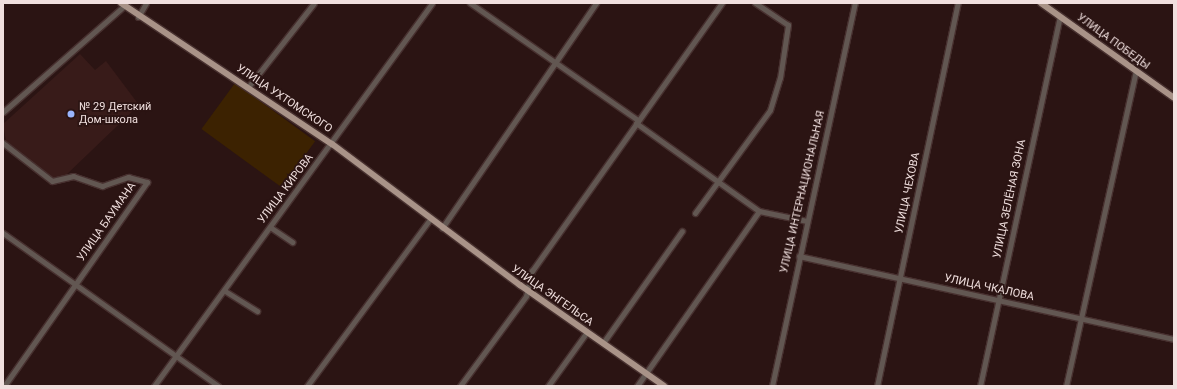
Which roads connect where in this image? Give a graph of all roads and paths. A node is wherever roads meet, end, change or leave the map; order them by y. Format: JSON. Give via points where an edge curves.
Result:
{"nodes":[{"id":1,"x":146,"y":3,"type":"edge"},
{"id":2,"x":314,"y":3,"type":"edge"},
{"id":3,"x":432,"y":3,"type":"edge"},
{"id":4,"x":470,"y":3,"type":"edge"},
{"id":5,"x":596,"y":3,"type":"edge"},
{"id":6,"x":722,"y":3,"type":"edge"},
{"id":7,"x":755,"y":3,"type":"edge"},
{"id":8,"x":855,"y":3,"type":"edge"},
{"id":9,"x":958,"y":3,"type":"edge"},
{"id":10,"x":1041,"y":3,"type":"edge"},
{"id":11,"x":123,"y":5,"type":"edge"},
{"id":12,"x":138,"y":17,"type":"junction"},
{"id":13,"x":1060,"y":17,"type":"junction"},
{"id":14,"x":557,"y":61,"type":"junction"},
{"id":15,"x":1136,"y":71,"type":"junction"},
{"id":16,"x":249,"y":86,"type":"junction"},
{"id":17,"x":1174,"y":98,"type":"edge"},
{"id":18,"x":3,"y":112,"type":"edge"},
{"id":19,"x":637,"y":122,"type":"junction"},
{"id":20,"x":3,"y":143,"type":"edge"},
{"id":21,"x":332,"y":144,"type":"junction"},
{"id":22,"x":719,"y":180,"type":"junction"},
{"id":23,"x":759,"y":211,"type":"junction"},
{"id":24,"x":695,"y":214,"type":"dead end"},
{"id":25,"x":430,"y":219,"type":"junction"},
{"id":26,"x":807,"y":221,"type":"junction"},
{"id":27,"x":270,"y":227,"type":"junction"},
{"id":28,"x":442,"y":228,"type":"junction"},
{"id":29,"x":682,"y":231,"type":"dead end"},
{"id":30,"x":3,"y":233,"type":"edge"},
{"id":31,"x":292,"y":242,"type":"dead end"},
{"id":32,"x":799,"y":256,"type":"junction"},
{"id":33,"x":900,"y":279,"type":"junction"},
{"id":34,"x":74,"y":285,"type":"junction"},
{"id":35,"x":525,"y":288,"type":"junction"},
{"id":36,"x":225,"y":291,"type":"junction"},
{"id":37,"x":998,"y":302,"type":"junction"},
{"id":38,"x":257,"y":311,"type":"dead end"},
{"id":39,"x":1082,"y":318,"type":"junction"},
{"id":40,"x":587,"y":332,"type":"junction"},
{"id":41,"x":1174,"y":339,"type":"edge"},
{"id":42,"x":603,"y":343,"type":"junction"},
{"id":43,"x":176,"y":355,"type":"junction"},
{"id":44,"x":646,"y":374,"type":"junction"},
{"id":45,"x":4,"y":386,"type":"edge"},
{"id":46,"x":154,"y":386,"type":"edge"},
{"id":47,"x":218,"y":386,"type":"edge"},
{"id":48,"x":306,"y":386,"type":"edge"},
{"id":49,"x":460,"y":386,"type":"edge"},
{"id":50,"x":548,"y":386,"type":"edge"},
{"id":51,"x":637,"y":386,"type":"edge"},
{"id":52,"x":664,"y":386,"type":"edge"},
{"id":53,"x":772,"y":386,"type":"edge"},
{"id":54,"x":877,"y":386,"type":"edge"},
{"id":55,"x":980,"y":386,"type":"edge"},
{"id":56,"x":1066,"y":386,"type":"edge"}],
"edges":[{"from":1,"to":12,"type":"street"},
{"from":2,"to":16,"type":"street"},
{"from":3,"to":21,"type":"street","name":"УЛИЦА КИРОВА"},
{"from":4,"to":14,"type":"street"},
{"from":5,"to":14,"type":"street"},
{"from":6,"to":19,"type":"street"},
{"from":7,"to":22,"type":"street","via":[[788,26],[780,78],[770,110]]},
{"from":8,"to":26,"type":"street","name":"УЛИЦА ИНТЕРНАЦИОНАЛЬНАЯ"},
{"from":9,"to":33,"type":"street","name":"УЛИЦА ЧЕХОВА"},
{"from":10,"to":13,"type":"main road","name":"УЛИЦА ПОБЕДЫ"},
{"from":11,"to":12,"type":"main road","name":"УЛИЦА УХТОМСКОГО"},
{"from":11,"to":18,"type":"street"},
{"from":12,"to":16,"type":"main road","name":"УЛИЦА УХТОМСКОГО"},
{"from":13,"to":15,"type":"main road","name":"УЛИЦА ПОБЕДЫ"},
{"from":13,"to":37,"type":"street","name":"УЛИЦА ЗЕЛЁНАЯ ЗОНА"},
{"from":14,"to":19,"type":"street"},
{"from":14,"to":28,"type":"street"},
{"from":15,"to":17,"type":"main road","name":"УЛИЦА ПОБЕДЫ"},
{"from":15,"to":39,"type":"street"},
{"from":16,"to":21,"type":"main road","name":"УЛИЦА УХТОМСКОГО"},
{"from":19,"to":22,"type":"street"},
{"from":19,"to":35,"type":"street","via":[[532,271]]},
{"from":20,"to":34,"type":"street","name":"УЛИЦА БАУМАНА","via":[[52,181],[73,176],[102,186],[128,177],[147,182]]},
{"from":21,"to":25,"type":"main road","name":"УЛИЦА УХТОМСКОГО"},
{"from":21,"to":27,"type":"street","name":"УЛИЦА КИРОВА"},
{"from":22,"to":23,"type":"street"},
{"from":22,"to":24,"type":"street"},
{"from":23,"to":26,"type":"street"},
{"from":23,"to":44,"type":"street"},
{"from":25,"to":28,"type":"main road","name":"УЛИЦА ЭНГЕЛЬСА"},
{"from":25,"to":48,"type":"street"},
{"from":26,"to":32,"type":"street","name":"УЛИЦА ИНТЕРНАЦИОНАЛЬНАЯ"},
{"from":27,"to":31,"type":"street"},
{"from":27,"to":36,"type":"street","name":"УЛИЦА КИРОВА"},
{"from":28,"to":35,"type":"main road","name":"УЛИЦА ЭНГЕЛЬСА"},
{"from":29,"to":42,"type":"street"},
{"from":30,"to":34,"type":"street"},
{"from":32,"to":33,"type":"street","name":"УЛИЦА ЧКАЛОВА"},
{"from":32,"to":53,"type":"street","name":"УЛИЦА ИНТЕРНАЦИОНАЛЬНАЯ"},
{"from":33,"to":37,"type":"street","name":"УЛИЦА ЧКАЛОВА"},
{"from":33,"to":54,"type":"street","name":"УЛИЦА ЧЕХОВА"},
{"from":34,"to":43,"type":"street"},
{"from":34,"to":45,"type":"street","name":"УЛИЦА БАУМАНА"},
{"from":35,"to":40,"type":"main road","name":"УЛИЦА ЭНГЕЛЬСА"},
{"from":35,"to":49,"type":"street","via":[[526,296]]},
{"from":36,"to":38,"type":"street"},
{"from":36,"to":43,"type":"street","name":"УЛИЦА КИРОВА"},
{"from":37,"to":39,"type":"street","name":"УЛИЦА ЧКАЛОВА"},
{"from":37,"to":55,"type":"street","name":"УЛИЦА ЗЕЛЁНАЯ ЗОНА"},
{"from":39,"to":41,"type":"street","name":"УЛИЦА ЧКАЛОВА"},
{"from":39,"to":56,"type":"street"},
{"from":40,"to":42,"type":"main road","name":"УЛИЦА ЭНГЕЛЬСА"},
{"from":40,"to":50,"type":"street"},
{"from":42,"to":44,"type":"main road","name":"УЛИЦА ЭНГЕЛЬСА"},
{"from":43,"to":46,"type":"street","name":"УЛИЦА КИРОВА"},
{"from":43,"to":47,"type":"street"},
{"from":44,"to":51,"type":"street"},
{"from":44,"to":52,"type":"main road","name":"УЛИЦА ЭНГЕЛЬСА"}]}
